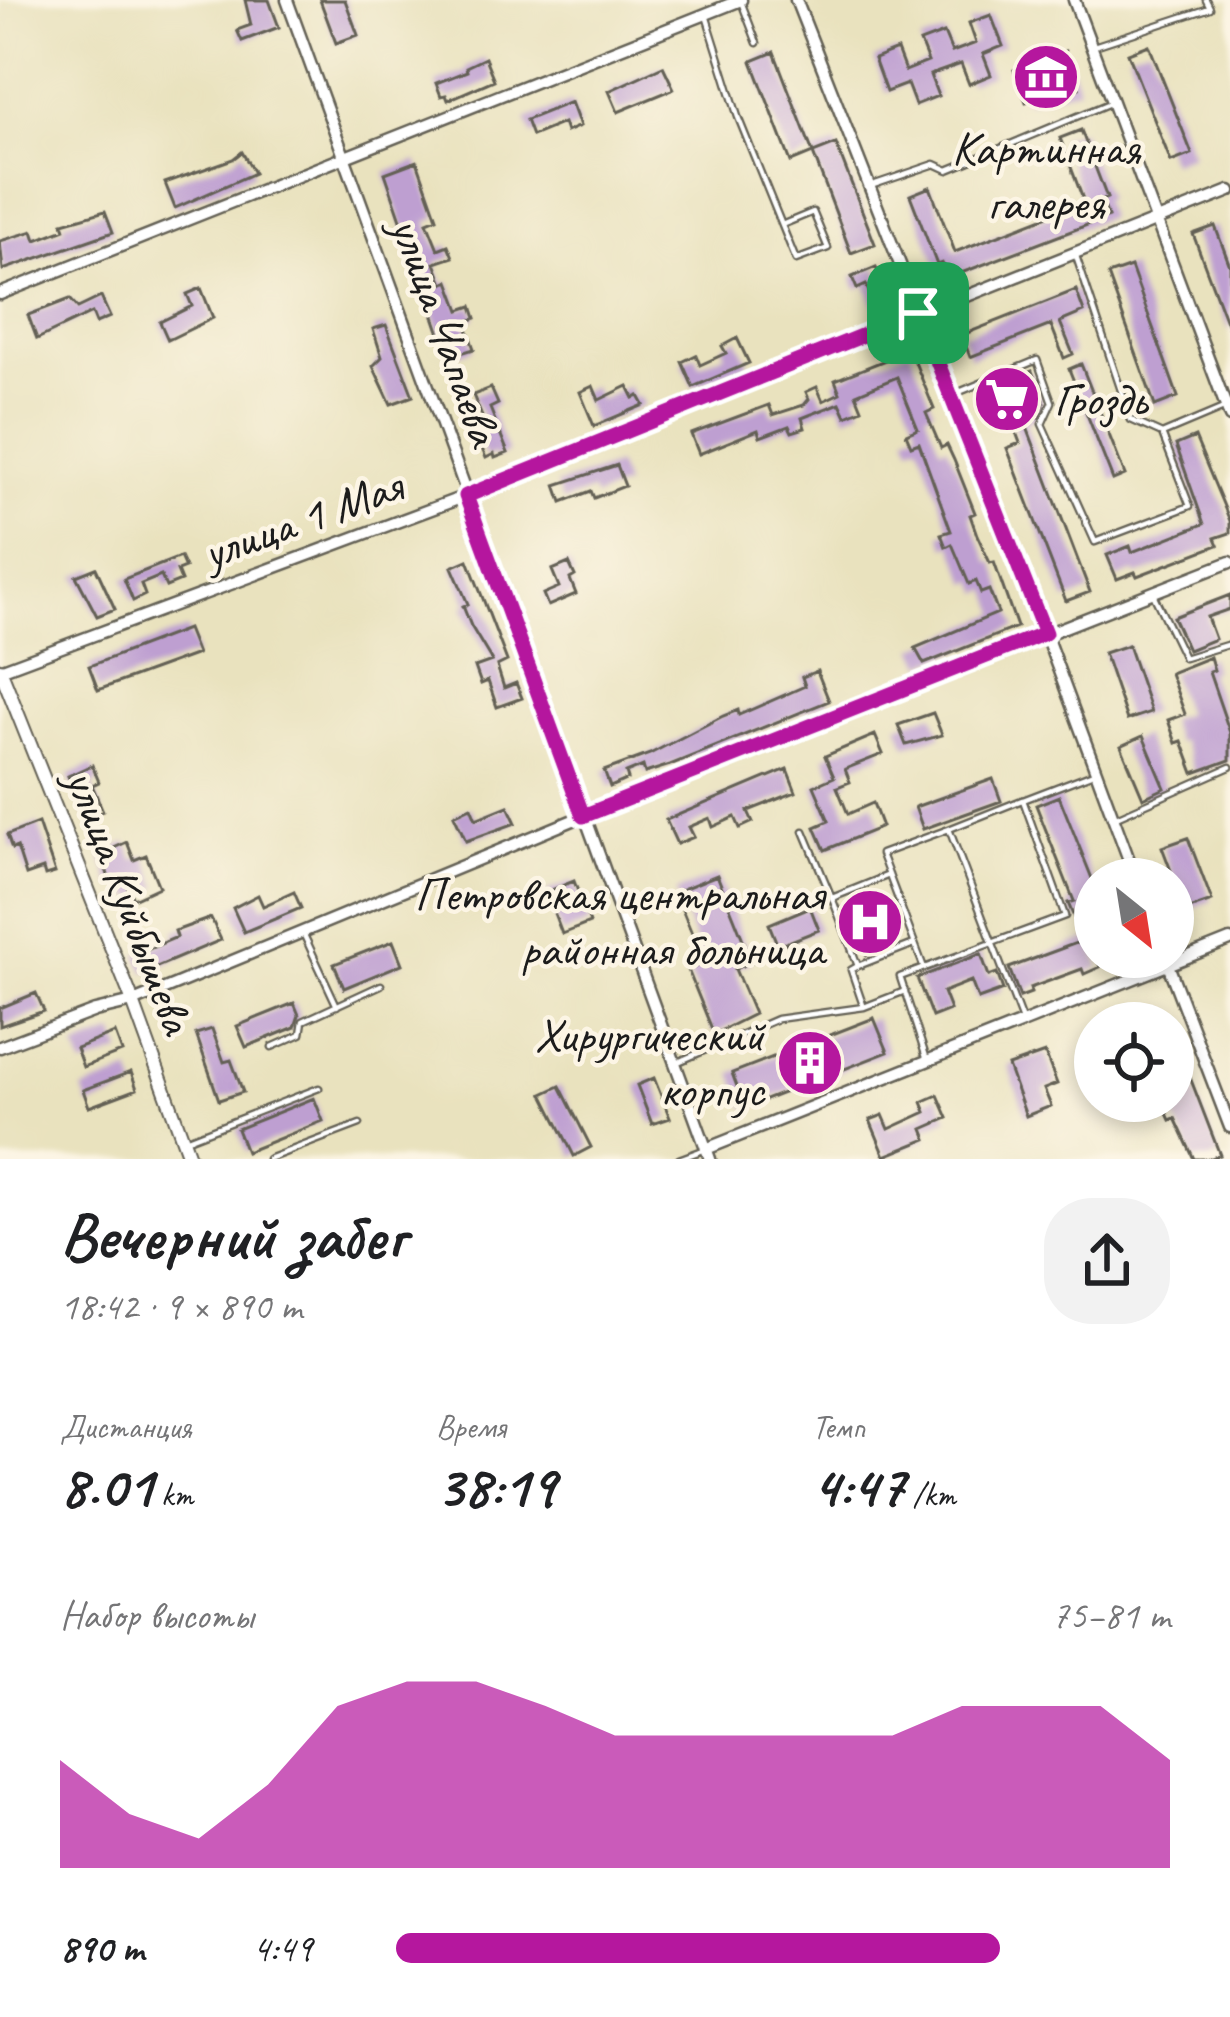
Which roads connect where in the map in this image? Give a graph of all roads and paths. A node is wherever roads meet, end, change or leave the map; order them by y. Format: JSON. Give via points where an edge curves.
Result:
{"nodes":[{"id":1,"x":287,"y":0,"type":"edge"},
{"id":2,"x":741,"y":0,"type":"edge"},
{"id":3,"x":796,"y":0,"type":"edge"},
{"id":4,"x":1074,"y":0,"type":"edge"},
{"id":5,"x":1206,"y":0,"type":"edge"},
{"id":6,"x":706,"y":15,"type":"junction"},
{"id":7,"x":758,"y":43,"type":"dead end"},
{"id":8,"x":1091,"y":46,"type":"junction"},
{"id":9,"x":1112,"y":102,"type":"junction"},
{"id":10,"x":346,"y":157,"type":"junction"},
{"id":11,"x":868,"y":186,"type":"junction"},
{"id":12,"x":1230,"y":190,"type":"edge"},
{"id":13,"x":1156,"y":219,"type":"junction"},
{"id":14,"x":784,"y":224,"type":"junction"},
{"id":15,"x":1074,"y":251,"type":"junction"},
{"id":16,"x":0,"y":294,"type":"edge"},
{"id":17,"x":918,"y":313,"type":"junction"},
{"id":18,"x":950,"y":396,"type":"junction"},
{"id":19,"x":1228,"y":412,"type":"edge"},
{"id":20,"x":1162,"y":434,"type":"junction"},
{"id":21,"x":466,"y":496,"type":"junction"},
{"id":22,"x":1230,"y":562,"type":"edge"},
{"id":23,"x":1152,"y":592,"type":"junction"},
{"id":24,"x":1045,"y":633,"type":"junction"},
{"id":25,"x":1230,"y":644,"type":"edge"},
{"id":26,"x":0,"y":670,"type":"edge"},
{"id":27,"x":1230,"y":767,"type":"edge"},
{"id":28,"x":1096,"y":772,"type":"junction"},
{"id":29,"x":1023,"y":800,"type":"junction"},
{"id":30,"x":583,"y":816,"type":"junction"},
{"id":31,"x":1114,"y":818,"type":"junction"},
{"id":32,"x":949,"y":829,"type":"junction"},
{"id":33,"x":804,"y":831,"type":"dead end"},
{"id":34,"x":1128,"y":858,"type":"edge"},
{"id":35,"x":889,"y":875,"type":"junction"},
{"id":36,"x":832,"y":898,"type":"junction"},
{"id":37,"x":302,"y":932,"type":"junction"},
{"id":38,"x":1230,"y":940,"type":"edge"},
{"id":39,"x":990,"y":943,"type":"junction"},
{"id":40,"x":914,"y":944,"type":"junction"},
{"id":41,"x":1194,"y":952,"type":"edge"},
{"id":42,"x":858,"y":966,"type":"junction"},
{"id":43,"x":924,"y":968,"type":"junction"},
{"id":44,"x":1128,"y":978,"type":"edge"},
{"id":45,"x":1173,"y":978,"type":"edge"},
{"id":46,"x":381,"y":985,"type":"dead end"},
{"id":47,"x":905,"y":991,"type":"junction"},
{"id":48,"x":133,"y":1002,"type":"junction"},
{"id":49,"x":337,"y":1006,"type":"junction"},
{"id":50,"x":864,"y":1007,"type":"junction"},
{"id":51,"x":1023,"y":1024,"type":"junction"},
{"id":52,"x":0,"y":1047,"type":"edge"},
{"id":53,"x":272,"y":1047,"type":"dead end"},
{"id":54,"x":927,"y":1060,"type":"junction"},
{"id":55,"x":674,"y":1064,"type":"junction"},
{"id":56,"x":319,"y":1088,"type":"dead end"},
{"id":57,"x":360,"y":1124,"type":"dead end"},
{"id":58,"x":1230,"y":1127,"type":"edge"},
{"id":59,"x":183,"y":1141,"type":"junction"},
{"id":60,"x":708,"y":1154,"type":"edge"},
{"id":61,"x":190,"y":1159,"type":"edge"},
{"id":62,"x":268,"y":1159,"type":"edge"},
{"id":63,"x":679,"y":1159,"type":"edge"}],
"edges":[{"from":1,"to":10,"type":"street","name":"улица Чапаева"},
{"from":2,"to":6,"type":"street"},
{"from":2,"to":7,"type":"lane"},
{"from":3,"to":11,"type":"street"},
{"from":4,"to":8,"type":"street"},
{"from":5,"to":8,"type":"lane","via":[[1210,8],[1193,15]]},
{"from":6,"to":10,"type":"street"},
{"from":6,"to":14,"type":"lane"},
{"from":8,"to":9,"type":"street"},
{"from":9,"to":11,"type":"lane","via":[[948,170],[934,164]]},
{"from":9,"to":13,"type":"street"},
{"from":10,"to":16,"type":"street"},
{"from":10,"to":21,"type":"street","name":"улица Чапаева"},
{"from":11,"to":17,"type":"street"},
{"from":12,"to":13,"type":"street","name":"улица 1 Мая"},
{"from":13,"to":15,"type":"street","name":"улица 1 Мая"},
{"from":13,"to":19,"type":"street"},
{"from":14,"to":14,"type":"lane","via":[[796,260],[828,248],[813,212]]},
{"from":15,"to":17,"type":"street","name":"улица 1 Мая"},
{"from":15,"to":20,"type":"lane","via":[[1131,420]]},
{"from":17,"to":18,"type":"street"},
{"from":17,"to":21,"type":"street","name":"улица 1 Мая"},
{"from":18,"to":20,"type":"lane","via":[[1037,360],[1052,403],[1042,424],[1095,542],[1190,506]]},
{"from":18,"to":24,"type":"street"},
{"from":19,"to":20,"type":"lane"},
{"from":21,"to":26,"type":"street","name":"улица 1 Мая"},
{"from":21,"to":30,"type":"street","name":"улица Чапаева"},
{"from":22,"to":23,"type":"street"},
{"from":23,"to":24,"type":"street"},
{"from":23,"to":25,"type":"lane","via":[[1184,658]]},
{"from":24,"to":28,"type":"street"},
{"from":24,"to":30,"type":"street"},
{"from":26,"to":48,"type":"street","name":"улица Куйбышева"},
{"from":27,"to":31,"type":"lane"},
{"from":28,"to":29,"type":"lane"},
{"from":28,"to":31,"type":"street"},
{"from":29,"to":32,"type":"lane"},
{"from":29,"to":39,"type":"lane","via":[[1065,916]]},
{"from":30,"to":37,"type":"street"},
{"from":30,"to":55,"type":"street","name":"улица Чапаева"},
{"from":31,"to":34,"type":"street"},
{"from":32,"to":35,"type":"lane","via":[[881,854]]},
{"from":32,"to":39,"type":"lane"},
{"from":33,"to":36,"type":"lane"},
{"from":35,"to":36,"type":"lane"},
{"from":35,"to":40,"type":"lane"},
{"from":36,"to":42,"type":"lane"},
{"from":37,"to":48,"type":"street"},
{"from":37,"to":49,"type":"lane"},
{"from":38,"to":41,"type":"street"},
{"from":39,"to":43,"type":"lane"},
{"from":39,"to":51,"type":"lane"},
{"from":40,"to":42,"type":"lane"},
{"from":40,"to":43,"type":"lane"},
{"from":42,"to":50,"type":"lane","via":[[850,970]]},
{"from":43,"to":47,"type":"lane","via":[[900,976]]},
{"from":44,"to":51,"type":"street"},
{"from":45,"to":58,"type":"street"},
{"from":46,"to":49,"type":"lane"},
{"from":47,"to":50,"type":"lane"},
{"from":47,"to":54,"type":"lane"},
{"from":48,"to":52,"type":"street"},
{"from":48,"to":59,"type":"street","name":"улица Куйбышева"},
{"from":49,"to":53,"type":"lane"},
{"from":50,"to":55,"type":"lane","via":[[777,1019]]},
{"from":51,"to":54,"type":"street"},
{"from":54,"to":60,"type":"street"},
{"from":55,"to":60,"type":"street","name":"улица Чапаева"},
{"from":56,"to":59,"type":"lane"},
{"from":57,"to":62,"type":"lane"},
{"from":59,"to":61,"type":"street","name":"улица Куйбышева"},
{"from":60,"to":63,"type":"lane"}]}
